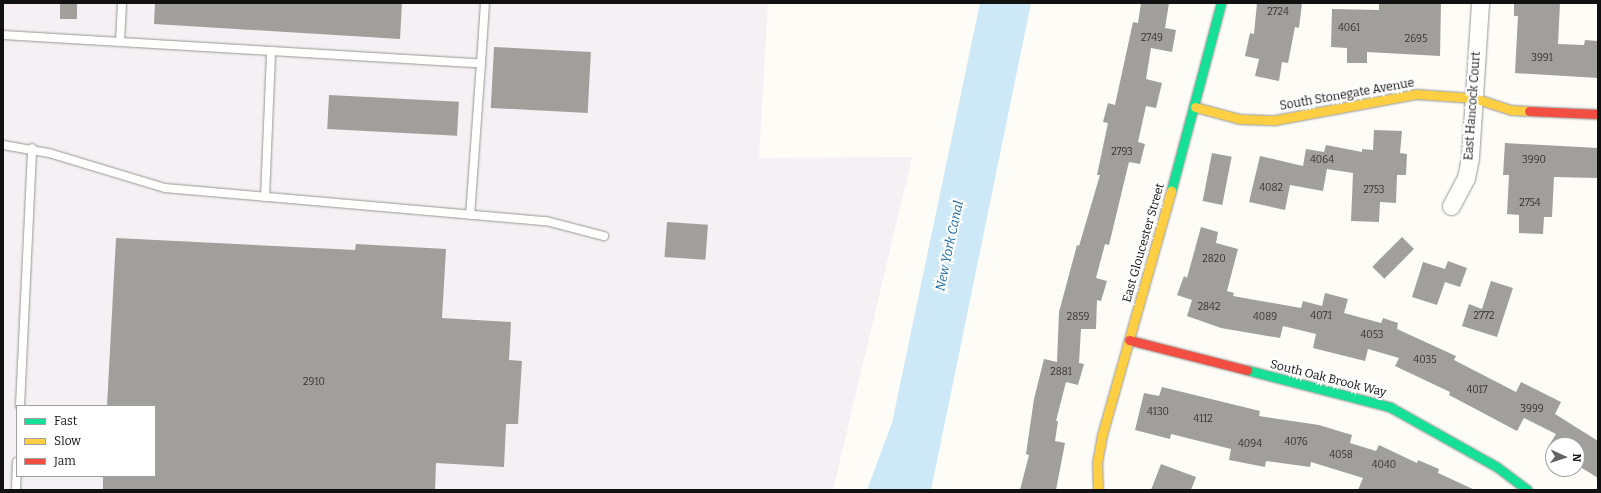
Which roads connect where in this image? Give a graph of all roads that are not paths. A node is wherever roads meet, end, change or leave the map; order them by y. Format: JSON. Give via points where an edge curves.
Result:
{"nodes":[{"id":1,"x":122,"y":3,"type":"edge"},
{"id":2,"x":484,"y":3,"type":"edge"},
{"id":3,"x":1221,"y":3,"type":"edge"},
{"id":4,"x":1480,"y":3,"type":"edge"},
{"id":5,"x":3,"y":35,"type":"edge"},
{"id":6,"x":120,"y":42,"type":"junction"},
{"id":7,"x":271,"y":51,"type":"junction"},
{"id":8,"x":481,"y":63,"type":"junction"},
{"id":9,"x":1474,"y":98,"type":"junction"},
{"id":10,"x":1195,"y":107,"type":"junction"},
{"id":11,"x":1598,"y":114,"type":"edge"},
{"id":12,"x":3,"y":146,"type":"edge"},
{"id":13,"x":32,"y":148,"type":"junction"},
{"id":14,"x":265,"y":197,"type":"junction"},
{"id":15,"x":1451,"y":206,"type":"dead end"},
{"id":16,"x":470,"y":215,"type":"junction"},
{"id":17,"x":604,"y":236,"type":"dead end"},
{"id":18,"x":1129,"y":340,"type":"junction"},
{"id":19,"x":20,"y":405,"type":"edge"},
{"id":20,"x":16,"y":477,"type":"edge"},
{"id":21,"x":16,"y":490,"type":"edge"},
{"id":22,"x":1098,"y":490,"type":"edge"},
{"id":23,"x":1527,"y":490,"type":"edge"}],
"edges":[{"from":1,"to":6,"type":"lane"},
{"from":2,"to":8,"type":"lane"},
{"from":3,"to":10,"type":"street","name":"East Gloucester Street"},
{"from":4,"to":9,"type":"street","name":"East Hancock Court"},
{"from":5,"to":6,"type":"lane"},
{"from":6,"to":7,"type":"lane"},
{"from":7,"to":8,"type":"lane"},
{"from":7,"to":14,"type":"lane"},
{"from":8,"to":16,"type":"lane"},
{"from":9,"to":10,"type":"street","name":"South Stonegate Avenue","via":[[1416,94],[1275,120],[1240,119]]},
{"from":9,"to":11,"type":"street","name":"South Stonegate Avenue","via":[[1511,110]]},
{"from":9,"to":15,"type":"street","name":"East Hancock Court","via":[[1466,178]]},
{"from":10,"to":18,"type":"street","name":"East Gloucester Street"},
{"from":12,"to":13,"type":"lane"},
{"from":13,"to":14,"type":"lane","via":[[146,184]]},
{"from":13,"to":19,"type":"lane"},
{"from":14,"to":16,"type":"lane"},
{"from":16,"to":17,"type":"lane","via":[[546,221]]},
{"from":18,"to":22,"type":"street","name":"East Gloucester Street","via":[[1102,435]]},
{"from":18,"to":23,"type":"street","name":"South Oak Brook Way","via":[[1390,407],[1497,467]]},
{"from":20,"to":21,"type":"lane"}]}
